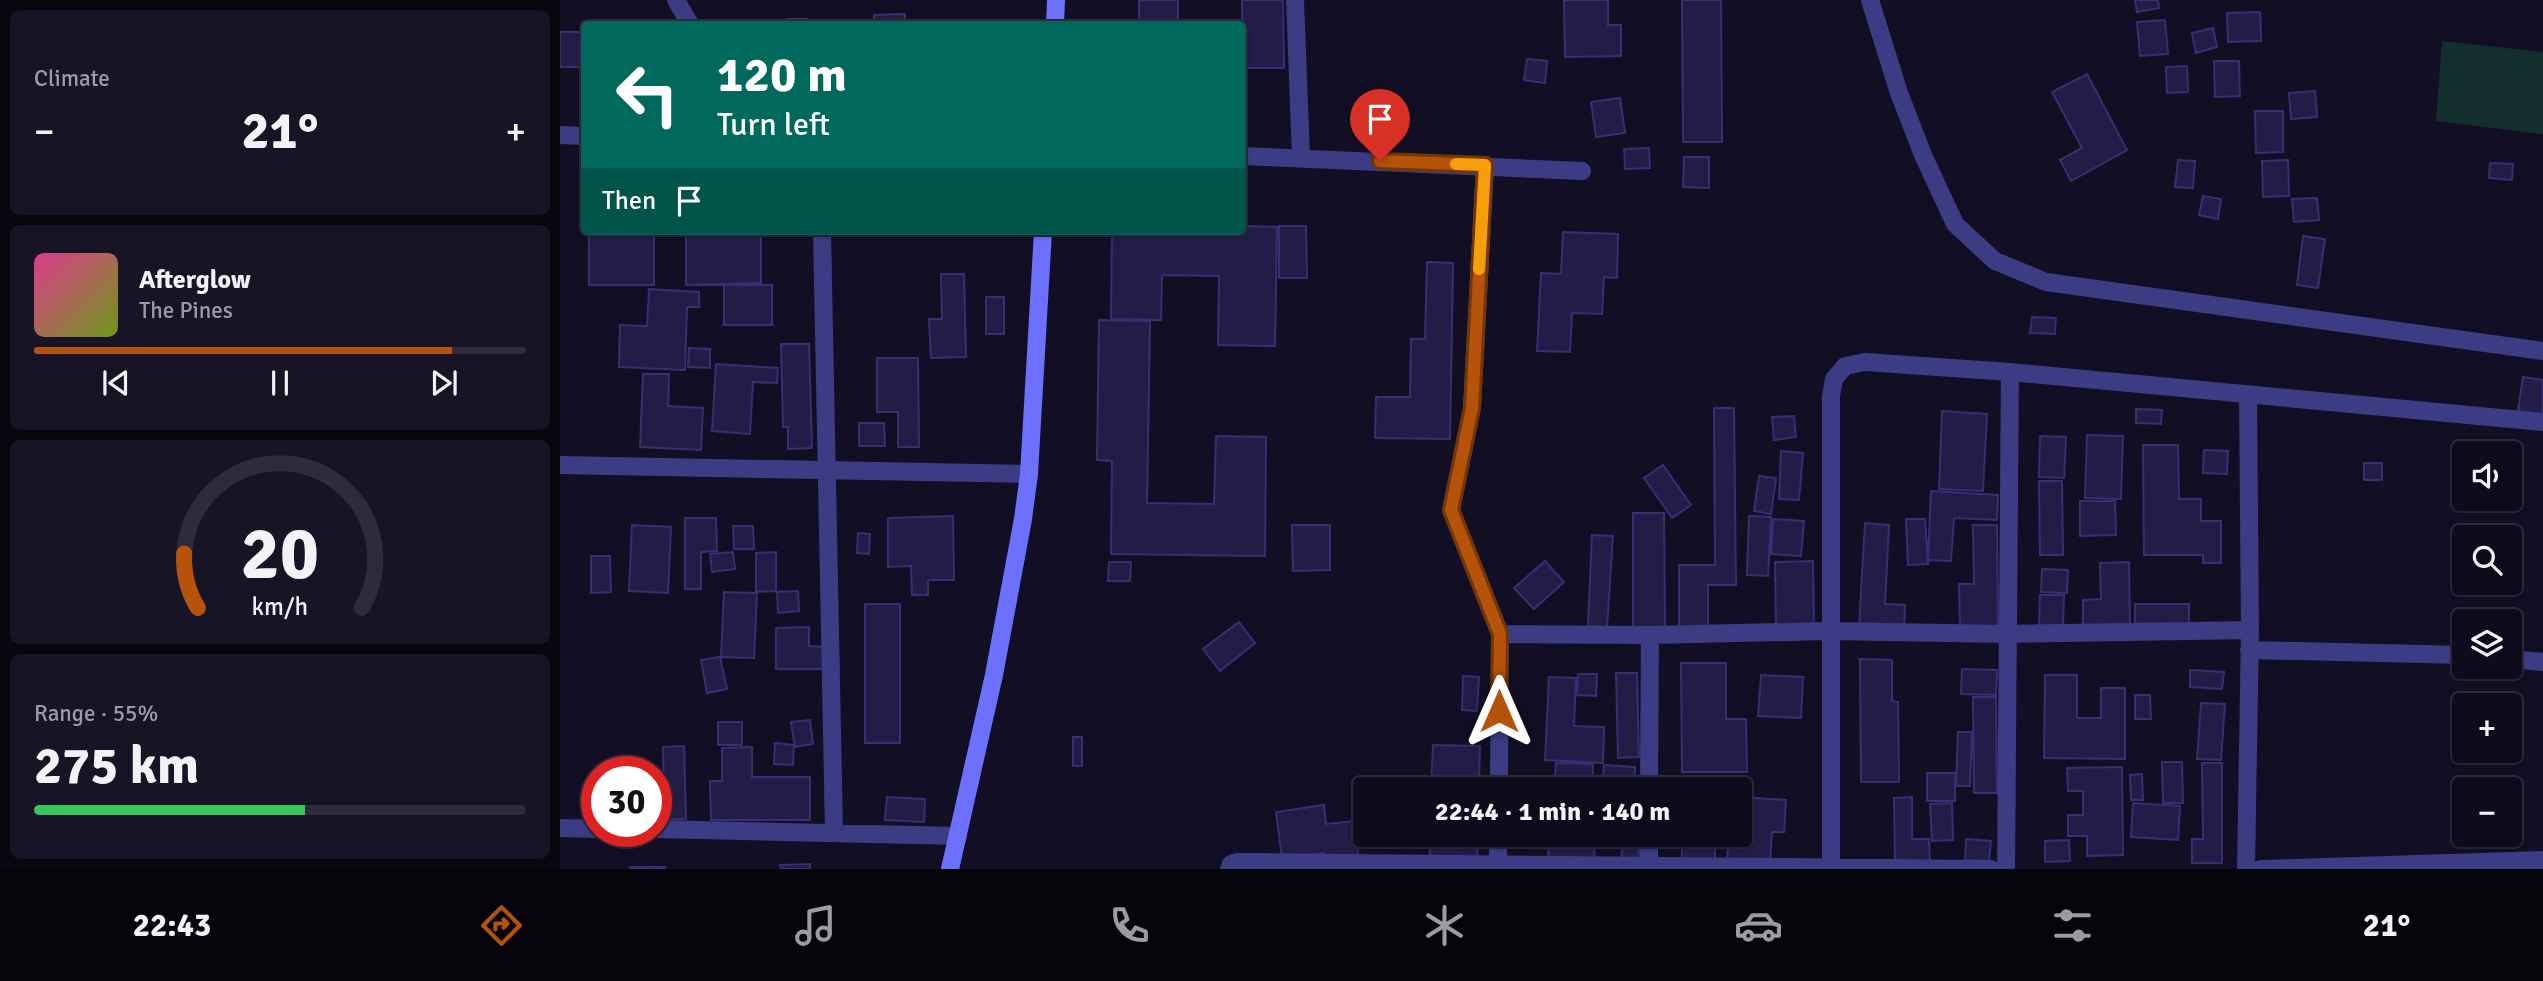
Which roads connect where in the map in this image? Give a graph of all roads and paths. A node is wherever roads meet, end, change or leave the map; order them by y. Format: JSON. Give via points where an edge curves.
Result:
{"nodes":[{"id":1,"x":676,"y":0,"type":"edge"},
{"id":2,"x":1056,"y":0,"type":"edge"},
{"id":3,"x":1296,"y":0,"type":"edge"},
{"id":4,"x":1870,"y":0,"type":"edge"},
{"id":5,"x":688,"y":21,"type":"edge"},
{"id":6,"x":1055,"y":21,"type":"edge"},
{"id":7,"x":560,"y":135,"type":"edge"},
{"id":8,"x":581,"y":136,"type":"edge"},
{"id":9,"x":1246,"y":156,"type":"edge"},
{"id":10,"x":1301,"y":157,"type":"junction"},
{"id":11,"x":1485,"y":165,"type":"junction"},
{"id":12,"x":1582,"y":171,"type":"dead end"},
{"id":13,"x":822,"y":235,"type":"edge"},
{"id":14,"x":1044,"y":235,"type":"edge"},
{"id":15,"x":2543,"y":351,"type":"edge"},
{"id":16,"x":2010,"y":372,"type":"junction"},
{"id":17,"x":2248,"y":395,"type":"junction"},
{"id":18,"x":2543,"y":422,"type":"edge"},
{"id":19,"x":560,"y":465,"type":"edge"},
{"id":20,"x":825,"y":470,"type":"junction"},
{"id":21,"x":1029,"y":474,"type":"junction"},
{"id":22,"x":2250,"y":630,"type":"junction"},
{"id":23,"x":1829,"y":631,"type":"junction"},
{"id":24,"x":1500,"y":634,"type":"junction"},
{"id":25,"x":2007,"y":634,"type":"junction"},
{"id":26,"x":1650,"y":635,"type":"junction"},
{"id":27,"x":2249,"y":650,"type":"junction"},
{"id":28,"x":2452,"y":656,"type":"edge"},
{"id":29,"x":2522,"y":660,"type":"edge"},
{"id":30,"x":2543,"y":662,"type":"edge"},
{"id":31,"x":1499,"y":777,"type":"edge"},
{"id":32,"x":1649,"y":777,"type":"edge"},
{"id":33,"x":560,"y":828,"type":"edge"},
{"id":34,"x":581,"y":829,"type":"edge"},
{"id":35,"x":672,"y":830,"type":"edge"},
{"id":36,"x":834,"y":832,"type":"junction"},
{"id":37,"x":958,"y":836,"type":"junction"},
{"id":38,"x":1498,"y":847,"type":"edge"},
{"id":39,"x":1649,"y":847,"type":"edge"},
{"id":40,"x":2543,"y":860,"type":"edge"},
{"id":41,"x":1498,"y":867,"type":"edge"},
{"id":42,"x":1648,"y":868,"type":"edge"},
{"id":43,"x":950,"y":869,"type":"edge"},
{"id":44,"x":1228,"y":869,"type":"edge"},
{"id":45,"x":1831,"y":869,"type":"edge"},
{"id":46,"x":1991,"y":869,"type":"edge"},
{"id":47,"x":2006,"y":869,"type":"edge"},
{"id":48,"x":2246,"y":869,"type":"edge"},
{"id":49,"x":2261,"y":869,"type":"edge"}],
"edges":[{"from":1,"to":5,"type":"street"},
{"from":2,"to":6,"type":"street"},
{"from":3,"to":10,"type":"street"},
{"from":4,"to":15,"type":"street","via":[[1899,93],[1955,224],[1995,261],[2046,282]]},
{"from":7,"to":8,"type":"street"},
{"from":9,"to":10,"type":"street"},
{"from":10,"to":11,"type":"street"},
{"from":11,"to":12,"type":"street"},
{"from":11,"to":24,"type":"street","via":[[1472,408],[1451,510]]},
{"from":13,"to":20,"type":"street"},
{"from":14,"to":21,"type":"street"},
{"from":16,"to":17,"type":"street"},
{"from":16,"to":23,"type":"street","via":[[1866,362],[1845,366],[1834,379]]},
{"from":16,"to":25,"type":"street"},
{"from":17,"to":18,"type":"street"},
{"from":17,"to":22,"type":"street"},
{"from":19,"to":20,"type":"street"},
{"from":20,"to":21,"type":"street"},
{"from":20,"to":36,"type":"street"},
{"from":21,"to":37,"type":"street","via":[[1015,571]]},
{"from":22,"to":25,"type":"street"},
{"from":22,"to":27,"type":"street"},
{"from":23,"to":25,"type":"street"},
{"from":23,"to":26,"type":"street"},
{"from":23,"to":45,"type":"street"},
{"from":24,"to":26,"type":"street"},
{"from":24,"to":31,"type":"street"},
{"from":25,"to":47,"type":"street"},
{"from":26,"to":32,"type":"street"},
{"from":27,"to":28,"type":"street"},
{"from":27,"to":48,"type":"street"},
{"from":29,"to":30,"type":"street"},
{"from":33,"to":34,"type":"street"},
{"from":35,"to":36,"type":"street"},
{"from":36,"to":37,"type":"street"},
{"from":37,"to":43,"type":"street"},
{"from":38,"to":41,"type":"street"},
{"from":39,"to":42,"type":"street"},
{"from":40,"to":49,"type":"street"},
{"from":41,"to":42,"type":"street"},
{"from":41,"to":44,"type":"street","via":[[1237,862]]},
{"from":42,"to":45,"type":"street"},
{"from":45,"to":46,"type":"street"}]}
